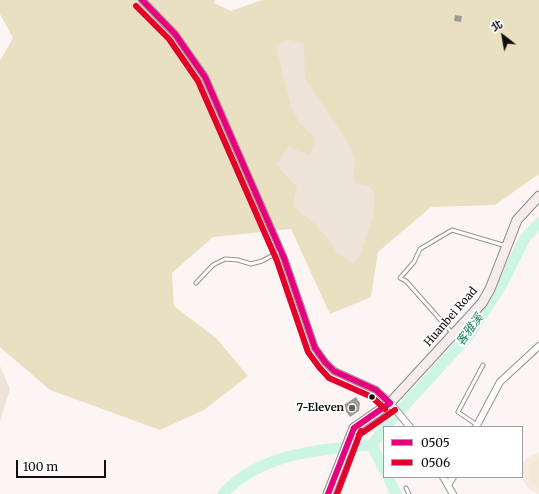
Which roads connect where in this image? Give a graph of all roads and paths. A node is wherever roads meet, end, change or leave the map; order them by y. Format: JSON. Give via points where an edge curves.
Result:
{"nodes":[{"id":1,"x":142,"y":0,"type":"edge"},
{"id":2,"x":539,"y":196,"type":"edge"},
{"id":3,"x":506,"y":246,"type":"junction"},
{"id":4,"x":281,"y":252,"type":"junction"},
{"id":5,"x":196,"y":283,"type":"dead end"},
{"id":6,"x":453,"y":334,"type":"junction"},
{"id":7,"x":539,"y":346,"type":"edge"},
{"id":8,"x":483,"y":365,"type":"dead end"},
{"id":9,"x":390,"y":403,"type":"junction"},
{"id":10,"x":409,"y":426,"type":"edge"},
{"id":11,"x":476,"y":426,"type":"edge"},
{"id":12,"x":444,"y":478,"type":"edge"},
{"id":13,"x":452,"y":478,"type":"edge"},
{"id":14,"x":448,"y":485,"type":"junction"},
{"id":15,"x":406,"y":488,"type":"dead end"},
{"id":16,"x":328,"y":494,"type":"edge"},
{"id":17,"x":409,"y":494,"type":"edge"},
{"id":18,"x":453,"y":494,"type":"edge"}],
"edges":[{"from":1,"to":4,"type":"street","via":[[175,34],[205,77]]},
{"from":2,"to":3,"type":"street","name":"Huanbei Road","via":[[517,220]]},
{"from":3,"to":6,"type":"street","name":"Huanbei Road","via":[[485,298]]},
{"from":3,"to":6,"type":"lane","via":[[452,230],[420,249],[414,262],[400,278],[406,281]]},
{"from":4,"to":5,"type":"lane","via":[[251,264],[225,259],[213,265]]},
{"from":4,"to":9,"type":"street","via":[[315,348],[325,362],[334,371],[376,390]]},
{"from":6,"to":9,"type":"street","name":"Huanbei Road"},
{"from":7,"to":11,"type":"street","via":[[500,382]]},
{"from":8,"to":11,"type":"lane","via":[[458,412]]},
{"from":9,"to":10,"type":"street"},
{"from":9,"to":16,"type":"street","name":"Huanbei Road","via":[[354,428]]},
{"from":12,"to":14,"type":"street"},
{"from":13,"to":14,"type":"street"},
{"from":14,"to":18,"type":"street"},
{"from":15,"to":17,"type":"lane"}]}
